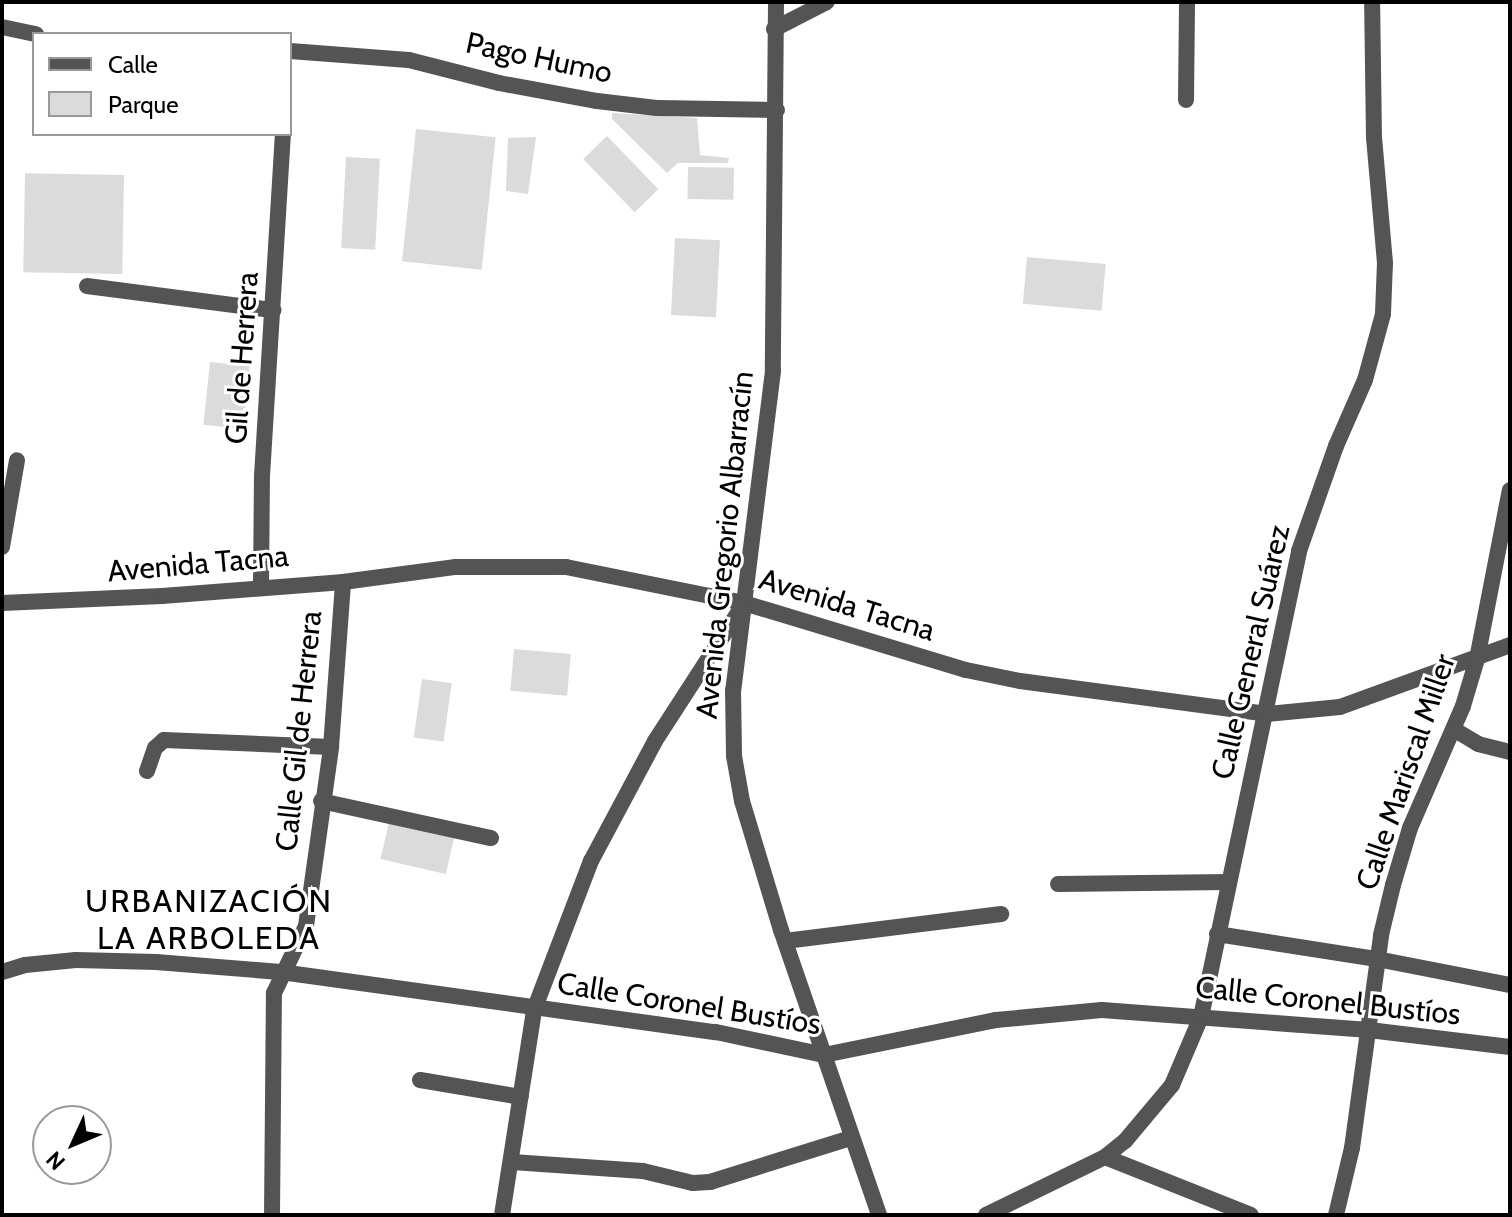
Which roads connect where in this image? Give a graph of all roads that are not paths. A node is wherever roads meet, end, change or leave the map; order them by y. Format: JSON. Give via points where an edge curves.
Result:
{"nodes":[{"id":1,"x":776,"y":2,"type":"edge"},
{"id":2,"x":827,"y":2,"type":"edge"},
{"id":3,"x":1187,"y":2,"type":"edge"},
{"id":4,"x":1372,"y":2,"type":"edge"},
{"id":5,"x":2,"y":27,"type":"edge"},
{"id":6,"x":774,"y":29,"type":"junction"},
{"id":7,"x":32,"y":33,"type":"edge"},
{"id":8,"x":292,"y":51,"type":"edge"},
{"id":9,"x":1186,"y":100,"type":"dead end"},
{"id":10,"x":777,"y":110,"type":"junction"},
{"id":11,"x":283,"y":136,"type":"edge"},
{"id":12,"x":87,"y":286,"type":"dead end"},
{"id":13,"x":273,"y":310,"type":"junction"},
{"id":14,"x":17,"y":460,"type":"dead end"},
{"id":15,"x":1510,"y":490,"type":"edge"},
{"id":16,"x":2,"y":547,"type":"edge"},
{"id":17,"x":343,"y":582,"type":"junction"},
{"id":18,"x":261,"y":586,"type":"junction"},
{"id":19,"x":2,"y":603,"type":"edge"},
{"id":20,"x":744,"y":603,"type":"junction"},
{"id":21,"x":1510,"y":645,"type":"edge"},
{"id":22,"x":1477,"y":659,"type":"junction"},
{"id":23,"x":1267,"y":714,"type":"junction"},
{"id":24,"x":1455,"y":730,"type":"junction"},
{"id":25,"x":331,"y":747,"type":"junction"},
{"id":26,"x":1510,"y":752,"type":"edge"},
{"id":27,"x":147,"y":771,"type":"dead end"},
{"id":28,"x":321,"y":801,"type":"junction"},
{"id":29,"x":491,"y":838,"type":"dead end"},
{"id":30,"x":1229,"y":882,"type":"junction"},
{"id":31,"x":1058,"y":884,"type":"dead end"},
{"id":32,"x":1001,"y":914,"type":"dead end"},
{"id":33,"x":1217,"y":934,"type":"junction"},
{"id":34,"x":785,"y":941,"type":"junction"},
{"id":35,"x":1377,"y":959,"type":"junction"},
{"id":36,"x":2,"y":972,"type":"edge"},
{"id":37,"x":281,"y":972,"type":"junction"},
{"id":38,"x":1510,"y":985,"type":"edge"},
{"id":39,"x":534,"y":1010,"type":"junction"},
{"id":40,"x":1201,"y":1017,"type":"junction"},
{"id":41,"x":1369,"y":1030,"type":"junction"},
{"id":42,"x":1510,"y":1047,"type":"edge"},
{"id":43,"x":824,"y":1055,"type":"junction"},
{"id":44,"x":420,"y":1080,"type":"dead end"},
{"id":45,"x":521,"y":1097,"type":"junction"},
{"id":46,"x":850,"y":1138,"type":"junction"},
{"id":47,"x":1105,"y":1157,"type":"junction"},
{"id":48,"x":512,"y":1162,"type":"junction"},
{"id":49,"x":272,"y":1215,"type":"edge"},
{"id":50,"x":502,"y":1215,"type":"edge"},
{"id":51,"x":879,"y":1215,"type":"edge"},
{"id":52,"x":986,"y":1215,"type":"edge"},
{"id":53,"x":1251,"y":1215,"type":"edge"},
{"id":54,"x":1336,"y":1215,"type":"edge"}],
"edges":[{"from":1,"to":6,"type":"street","name":"Avenida Gregorio Albarracín"},
{"from":2,"to":6,"type":"street"},
{"from":3,"to":9,"type":"street"},
{"from":4,"to":23,"type":"street","name":"Calle General Suárez","via":[[1383,314],[1365,380],[1299,551]]},
{"from":5,"to":7,"type":"street"},
{"from":6,"to":10,"type":"street","name":"Avenida Gregorio Albarracín"},
{"from":8,"to":10,"type":"street","name":"Pago Humo","via":[[409,60],[554,95],[627,105]]},
{"from":10,"to":20,"type":"street","name":"Avenida Gregorio Albarracín","via":[[773,371]]},
{"from":11,"to":13,"type":"street","name":"Gil de Herrera"},
{"from":12,"to":13,"type":"street"},
{"from":13,"to":18,"type":"street","name":"Gil de Herrera"},
{"from":14,"to":16,"type":"street"},
{"from":15,"to":22,"type":"street","name":"Calle Mariscal Miller"},
{"from":17,"to":18,"type":"street","name":"Avenida Tacna"},
{"from":17,"to":20,"type":"street","name":"Avenida Tacna","via":[[456,567],[566,567]]},
{"from":17,"to":25,"type":"street","name":"Calle Gil de Herrera"},
{"from":18,"to":19,"type":"street","name":"Avenida Tacna"},
{"from":20,"to":23,"type":"street","name":"Avenida Tacna","via":[[966,670]]},
{"from":20,"to":34,"type":"street","name":"Avenida Gregorio Albarracín","via":[[733,690],[734,756],[742,801]]},
{"from":20,"to":39,"type":"street","via":[[620,803],[591,861]]},
{"from":21,"to":22,"type":"street","name":"Avenida Tacna"},
{"from":22,"to":23,"type":"street","name":"Avenida Tacna","via":[[1340,707]]},
{"from":22,"to":24,"type":"street","name":"Calle Mariscal Miller"},
{"from":23,"to":30,"type":"street","name":"Calle General Suárez"},
{"from":24,"to":26,"type":"street","via":[[1478,744]]},
{"from":24,"to":35,"type":"street","name":"Calle Mariscal Miller","via":[[1410,828]]},
{"from":25,"to":27,"type":"street","via":[[164,740],[155,748]]},
{"from":25,"to":28,"type":"street","name":"Calle Gil de Herrera"},
{"from":28,"to":29,"type":"street"},
{"from":28,"to":37,"type":"street","name":"Calle Gil de Herrera","via":[[306,926]]},
{"from":30,"to":31,"type":"street"},
{"from":30,"to":33,"type":"street","name":"Calle General Suárez"},
{"from":32,"to":34,"type":"street"},
{"from":33,"to":35,"type":"street"},
{"from":33,"to":40,"type":"street","name":"Calle General Suárez"},
{"from":34,"to":43,"type":"street","name":"Avenida Gregorio Albarracín"},
{"from":35,"to":38,"type":"street"},
{"from":35,"to":41,"type":"street","name":"Calle Mariscal Miller"},
{"from":36,"to":37,"type":"street","name":"Calle Coronel Bustíos","via":[[76,960]]},
{"from":37,"to":39,"type":"street","name":"Calle Coronel Bustíos"},
{"from":37,"to":49,"type":"street","name":"Calle Gil de Herrera","via":[[274,993]]},
{"from":39,"to":43,"type":"street","name":"Calle Coronel Bustíos","via":[[716,1032]]},
{"from":39,"to":45,"type":"street"},
{"from":40,"to":41,"type":"street","name":"Calle Coronel Bustíos"},
{"from":40,"to":43,"type":"street","name":"Calle Coronel Bustíos","via":[[1135,1010],[1066,1011]]},
{"from":40,"to":47,"type":"street","name":"Calle General Suárez","via":[[1184,1064],[1165,1095]]},
{"from":41,"to":42,"type":"street","name":"Calle Coronel Bustíos"},
{"from":41,"to":54,"type":"street","name":"Calle Mariscal Miller"},
{"from":43,"to":46,"type":"street","name":"Avenida Gregorio Albarracín"},
{"from":44,"to":45,"type":"street"},
{"from":45,"to":48,"type":"street"},
{"from":46,"to":48,"type":"street","via":[[710,1182],[643,1171]]},
{"from":46,"to":51,"type":"street","name":"Avenida Gregorio Albarracín"},
{"from":47,"to":52,"type":"street","name":"Calle General Suárez"},
{"from":47,"to":53,"type":"street"},
{"from":48,"to":50,"type":"street"}]}
